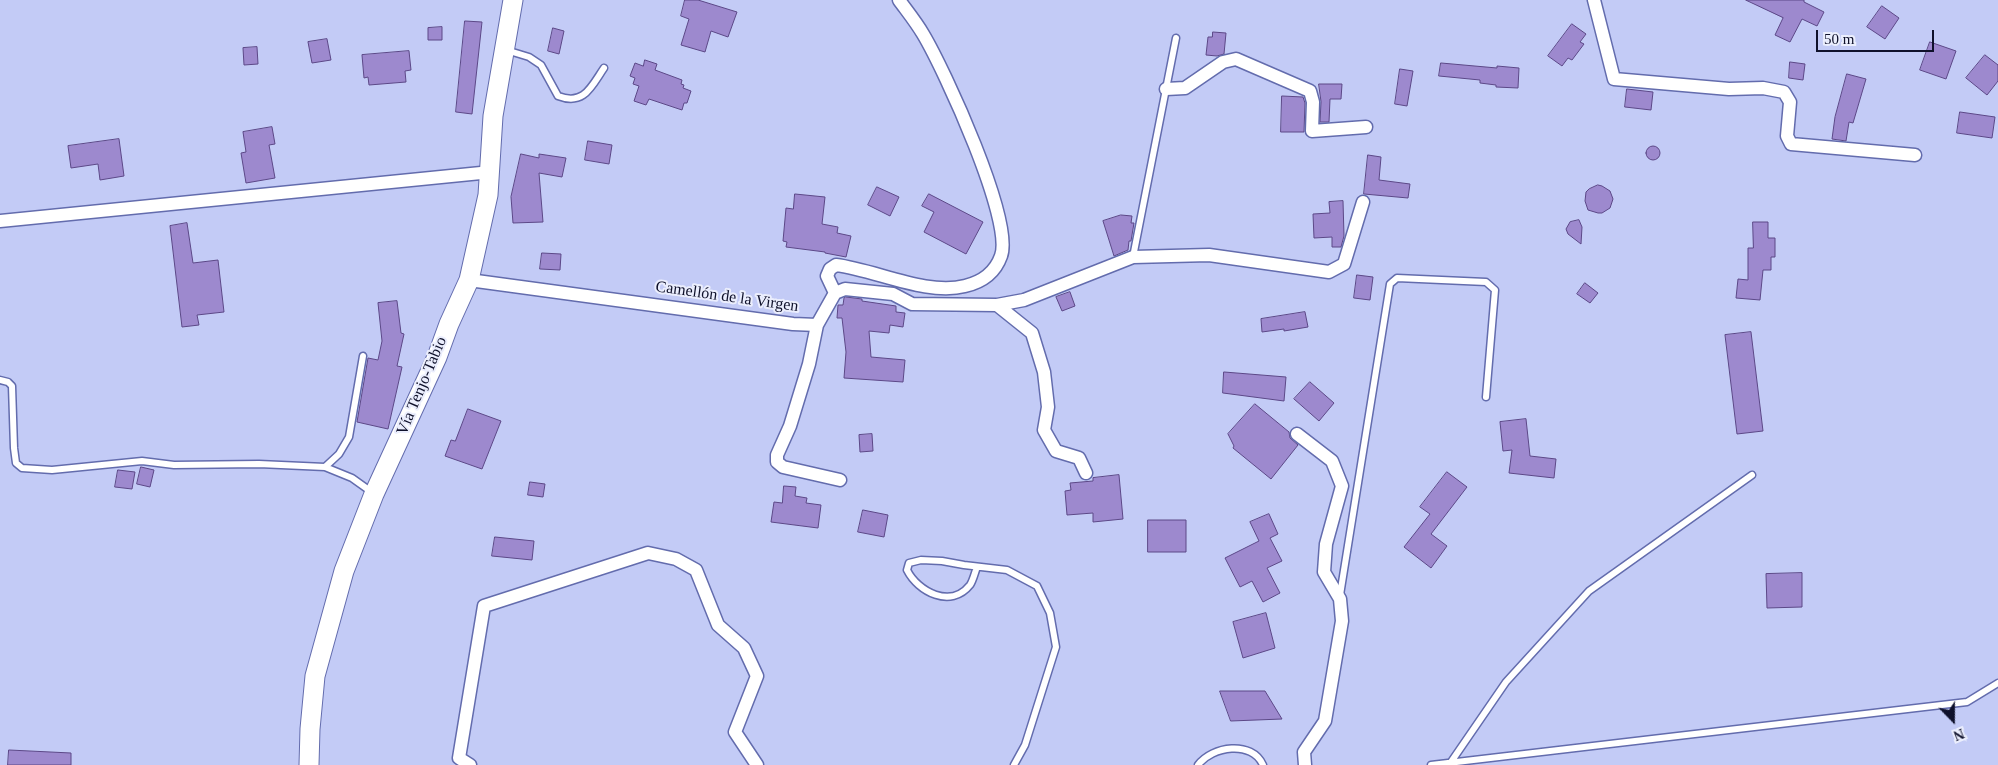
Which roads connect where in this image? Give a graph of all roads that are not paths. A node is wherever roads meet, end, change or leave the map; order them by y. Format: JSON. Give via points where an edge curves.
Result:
{"nodes":[{"id":1,"x":513,"y":0,"type":"edge"},
{"id":2,"x":898,"y":0,"type":"edge"},
{"id":3,"x":1594,"y":0,"type":"edge"},
{"id":4,"x":1176,"y":38,"type":"dead end"},
{"id":5,"x":504,"y":50,"type":"junction"},
{"id":6,"x":604,"y":68,"type":"dead end"},
{"id":7,"x":1166,"y":89,"type":"junction"},
{"id":8,"x":1366,"y":127,"type":"dead end"},
{"id":9,"x":1915,"y":155,"type":"dead end"},
{"id":10,"x":490,"y":172,"type":"junction"},
{"id":11,"x":1363,"y":202,"type":"dead end"},
{"id":12,"x":0,"y":221,"type":"edge"},
{"id":13,"x":1133,"y":257,"type":"junction"},
{"id":14,"x":469,"y":280,"type":"junction"},
{"id":15,"x":835,"y":294,"type":"junction"},
{"id":16,"x":997,"y":305,"type":"junction"},
{"id":17,"x":817,"y":325,"type":"junction"},
{"id":18,"x":363,"y":356,"type":"dead end"},
{"id":19,"x":0,"y":380,"type":"edge"},
{"id":20,"x":1486,"y":397,"type":"dead end"},
{"id":21,"x":1296,"y":434,"type":"dead end"},
{"id":22,"x":325,"y":467,"type":"junction"},
{"id":23,"x":1086,"y":472,"type":"dead end"},
{"id":24,"x":1752,"y":475,"type":"dead end"},
{"id":25,"x":840,"y":480,"type":"dead end"},
{"id":26,"x":374,"y":494,"type":"junction"},
{"id":27,"x":977,"y":567,"type":"junction"},
{"id":28,"x":1340,"y":599,"type":"junction"},
{"id":29,"x":1998,"y":683,"type":"edge"},
{"id":30,"x":1451,"y":762,"type":"junction"},
{"id":31,"x":309,"y":765,"type":"edge"},
{"id":32,"x":470,"y":765,"type":"edge"},
{"id":33,"x":757,"y":765,"type":"edge"},
{"id":34,"x":1014,"y":765,"type":"edge"},
{"id":35,"x":1198,"y":765,"type":"edge"},
{"id":36,"x":1263,"y":765,"type":"edge"},
{"id":37,"x":1305,"y":765,"type":"edge"},
{"id":38,"x":1431,"y":765,"type":"edge"}],
"edges":[{"from":1,"to":5,"type":"main road","name":"Vía Tenjo-Tabio"},
{"from":2,"to":15,"type":"street","via":[[923,34],[958,103],[998,208],[1002,256],[988,277],[966,286],[941,289],[836,265],[827,276]]},
{"from":3,"to":9,"type":"street","via":[[1614,79],[1784,92],[1790,102],[1787,136],[1791,144]]},
{"from":4,"to":7,"type":"lane"},
{"from":5,"to":6,"type":"lane","via":[[541,64],[558,96],[568,99],[577,99],[588,90]]},
{"from":5,"to":10,"type":"main road","name":"Vía Tenjo-Tabio","via":[[493,116]]},
{"from":7,"to":8,"type":"street","via":[[1185,88],[1223,62],[1236,59],[1310,90],[1312,131]]},
{"from":7,"to":13,"type":"lane"},
{"from":10,"to":12,"type":"street"},
{"from":10,"to":14,"type":"main road","name":"Vía Tenjo-Tabio"},
{"from":11,"to":13,"type":"street","via":[[1344,264],[1329,272],[1208,255]]},
{"from":13,"to":16,"type":"street","via":[[1024,300]]},
{"from":14,"to":17,"type":"street","name":"Camellón de la Virgen"},
{"from":14,"to":26,"type":"main road","name":"Vía Tenjo-Tabio"},
{"from":15,"to":16,"type":"street","via":[[845,289],[893,294],[912,304]]},
{"from":15,"to":17,"type":"street","name":"Camellón de la Virgen"},
{"from":16,"to":23,"type":"street","via":[[1032,333],[1044,372],[1048,406],[1044,430],[1056,451],[1079,458]]},
{"from":17,"to":25,"type":"street","via":[[809,364],[777,462],[783,467]]},
{"from":18,"to":22,"type":"lane","via":[[349,437],[339,454]]},
{"from":19,"to":22,"type":"lane","via":[[12,386],[14,448],[16,464],[22,468],[52,470],[142,461],[174,465]]},
{"from":20,"to":28,"type":"lane","via":[[1495,290],[1486,282],[1397,278],[1390,284]]},
{"from":21,"to":28,"type":"street","via":[[1332,461],[1342,486],[1326,544],[1324,572]]},
{"from":22,"to":26,"type":"lane","via":[[352,478]]},
{"from":24,"to":30,"type":"lane","via":[[1589,591],[1506,682]]},
{"from":26,"to":31,"type":"main road","name":"Vía Tenjo-Tabio","via":[[344,570],[315,676]]},
{"from":27,"to":27,"type":"lane","via":[[970,585],[951,597],[926,592],[907,570],[909,563],[921,560],[942,560]]},
{"from":27,"to":34,"type":"lane","via":[[1007,570],[1037,586],[1050,612],[1056,647],[1025,745]]},
{"from":28,"to":37,"type":"street","via":[[1342,620],[1325,721],[1304,752]]},
{"from":29,"to":30,"type":"lane","via":[[1967,702]]},
{"from":30,"to":38,"type":"lane"},
{"from":32,"to":33,"type":"street","via":[[459,758],[484,606],[648,553],[676,559],[696,570],[718,625],[744,648],[757,676],[735,732]]},
{"from":35,"to":36,"type":"lane","via":[[1201,760],[1230,748],[1245,749],[1260,758]]}]}
